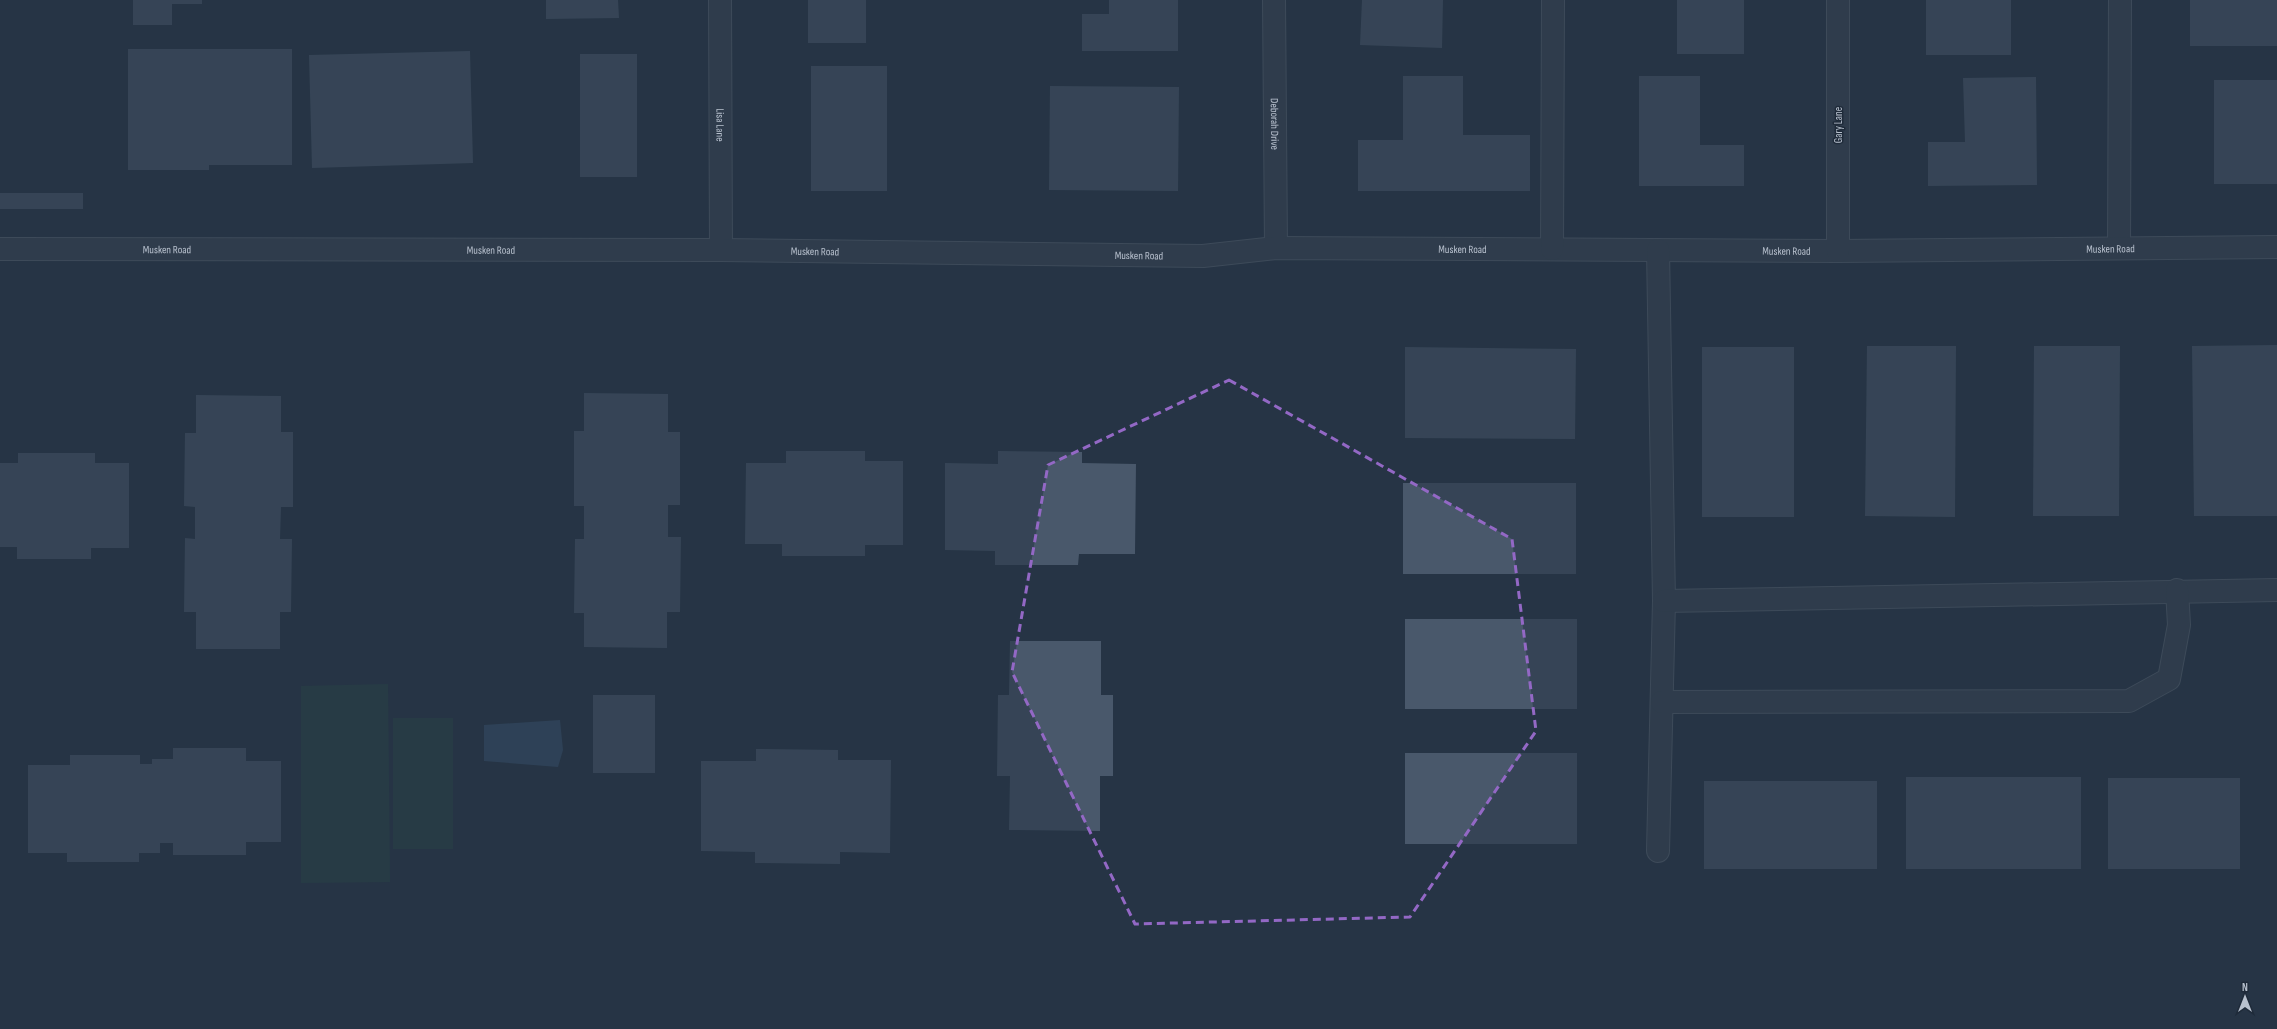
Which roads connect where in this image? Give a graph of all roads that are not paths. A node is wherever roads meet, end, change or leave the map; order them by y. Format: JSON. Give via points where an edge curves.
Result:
{"nodes":[{"id":1,"x":720,"y":0,"type":"edge"},
{"id":2,"x":1274,"y":0,"type":"edge"},
{"id":3,"x":1553,"y":0,"type":"edge"},
{"id":4,"x":1838,"y":0,"type":"edge"},
{"id":5,"x":2120,"y":0,"type":"edge"},
{"id":6,"x":2277,"y":247,"type":"edge"},
{"id":7,"x":1276,"y":248,"type":"junction"},
{"id":8,"x":2120,"y":248,"type":"junction"},
{"id":9,"x":0,"y":249,"type":"edge"},
{"id":10,"x":1552,"y":249,"type":"junction"},
{"id":11,"x":721,"y":250,"type":"junction"},
{"id":12,"x":1658,"y":250,"type":"junction"},
{"id":13,"x":1838,"y":251,"type":"junction"},
{"id":14,"x":2177,"y":590,"type":"junction"},
{"id":15,"x":2277,"y":590,"type":"edge"},
{"id":16,"x":1664,"y":601,"type":"junction"},
{"id":17,"x":1662,"y":702,"type":"junction"},
{"id":18,"x":1658,"y":851,"type":"dead end"}],
"edges":[{"from":1,"to":11,"type":"street","name":"Lisa Lane"},
{"from":2,"to":7,"type":"street","name":"Deborah Drive"},
{"from":3,"to":10,"type":"street"},
{"from":4,"to":13,"type":"street","name":"Gary Lane"},
{"from":5,"to":8,"type":"street"},
{"from":6,"to":8,"type":"street","name":"Musken Road"},
{"from":7,"to":10,"type":"street","name":"Musken Road"},
{"from":7,"to":11,"type":"street","name":"Musken Road","via":[[1203,256]]},
{"from":8,"to":13,"type":"street","name":"Musken Road"},
{"from":9,"to":11,"type":"street","name":"Musken Road"},
{"from":10,"to":12,"type":"street","name":"Musken Road"},
{"from":12,"to":13,"type":"street","name":"Musken Road"},
{"from":12,"to":16,"type":"street"},
{"from":14,"to":15,"type":"street"},
{"from":14,"to":16,"type":"street"},
{"from":14,"to":17,"type":"street","via":[[2179,626],[2169,679],[2129,701]]},
{"from":16,"to":17,"type":"street"},
{"from":17,"to":18,"type":"street"}]}
